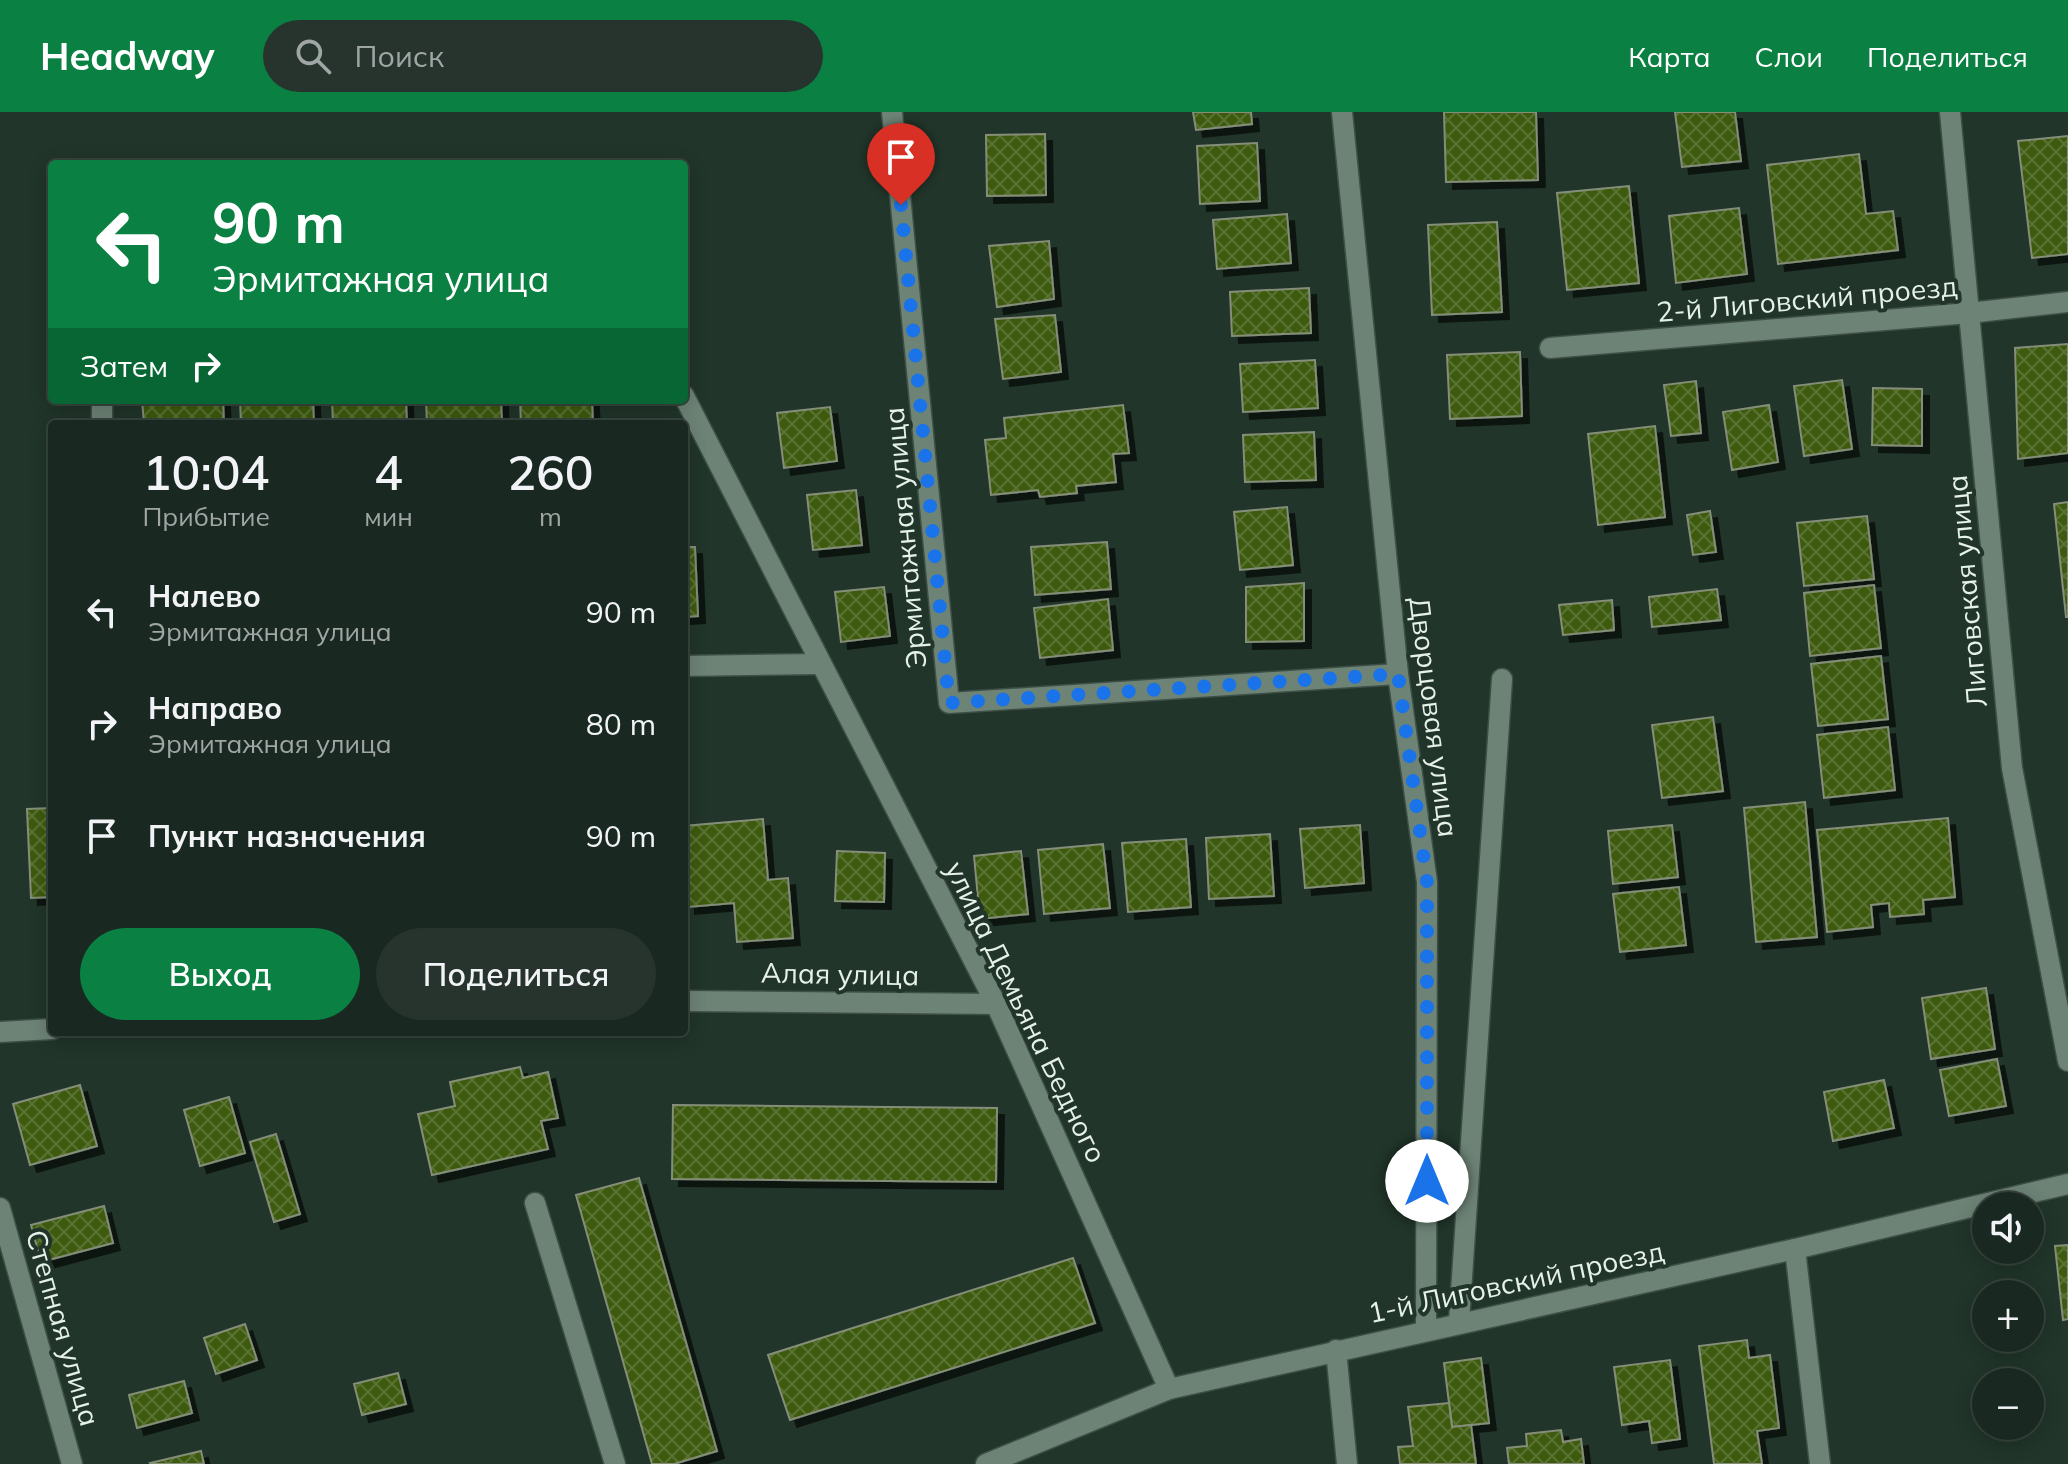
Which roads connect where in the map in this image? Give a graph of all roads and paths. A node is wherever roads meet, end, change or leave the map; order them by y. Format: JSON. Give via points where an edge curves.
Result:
{"nodes":[{"id":1,"x":892,"y":112,"type":"edge"},
{"id":2,"x":1342,"y":112,"type":"edge"},
{"id":3,"x":1950,"y":112,"type":"edge"},
{"id":4,"x":2068,"y":302,"type":"edge"},
{"id":5,"x":1969,"y":313,"type":"junction"},
{"id":6,"x":1550,"y":348,"type":"dead end"},
{"id":7,"x":688,"y":404,"type":"edge"},
{"id":8,"x":821,"y":664,"type":"junction"},
{"id":9,"x":688,"y":666,"type":"edge"},
{"id":10,"x":1398,"y":674,"type":"junction"},
{"id":11,"x":1502,"y":679,"type":"dead end"},
{"id":12,"x":688,"y":1001,"type":"edge"},
{"id":13,"x":996,"y":1004,"type":"junction"},
{"id":14,"x":48,"y":1029,"type":"edge"},
{"id":15,"x":0,"y":1032,"type":"edge"},
{"id":16,"x":2068,"y":1061,"type":"edge"},
{"id":17,"x":2068,"y":1184,"type":"edge"},
{"id":18,"x":535,"y":1203,"type":"dead end"},
{"id":19,"x":0,"y":1208,"type":"edge"},
{"id":20,"x":1795,"y":1249,"type":"junction"},
{"id":21,"x":1459,"y":1322,"type":"junction"},
{"id":22,"x":1426,"y":1331,"type":"junction"},
{"id":23,"x":1336,"y":1350,"type":"junction"},
{"id":24,"x":1169,"y":1389,"type":"junction"},
{"id":25,"x":72,"y":1464,"type":"edge"},
{"id":26,"x":615,"y":1464,"type":"edge"},
{"id":27,"x":986,"y":1464,"type":"edge"},
{"id":28,"x":1347,"y":1464,"type":"edge"},
{"id":29,"x":1820,"y":1464,"type":"edge"}],
"edges":[{"from":1,"to":10,"type":"street","name":"Эрмитажная улица","via":[[949,703]]},
{"from":2,"to":10,"type":"street","name":"Дворцовая улица"},
{"from":3,"to":5,"type":"street","name":"Лиговская улица"},
{"from":4,"to":5,"type":"street","name":"2-й Лиговский проезд"},
{"from":5,"to":6,"type":"street","name":"2-й Лиговский проезд"},
{"from":5,"to":16,"type":"street","name":"Лиговская улица","via":[[2012,768]]},
{"from":7,"to":8,"type":"street","name":"улица Демьяна Бедного"},
{"from":8,"to":9,"type":"street"},
{"from":8,"to":13,"type":"street","name":"улица Демьяна Бедного"},
{"from":10,"to":22,"type":"street","name":"Дворцовая улица","via":[[1427,882]]},
{"from":11,"to":21,"type":"street"},
{"from":12,"to":13,"type":"street","name":"Алая улица"},
{"from":13,"to":24,"type":"street","name":"улица Демьяна Бедного"},
{"from":14,"to":15,"type":"street"},
{"from":17,"to":20,"type":"street","name":"1-й Лиговский проезд"},
{"from":18,"to":26,"type":"street"},
{"from":19,"to":25,"type":"street","name":"Степная улица"},
{"from":20,"to":21,"type":"street","name":"1-й Лиговский проезд"},
{"from":20,"to":29,"type":"street"},
{"from":21,"to":22,"type":"street","name":"1-й Лиговский проезд"},
{"from":22,"to":23,"type":"street","name":"1-й Лиговский проезд"},
{"from":23,"to":24,"type":"street","name":"1-й Лиговский проезд"},
{"from":23,"to":28,"type":"street"},
{"from":24,"to":27,"type":"street","name":"1-й Лиговский проезд"}]}
